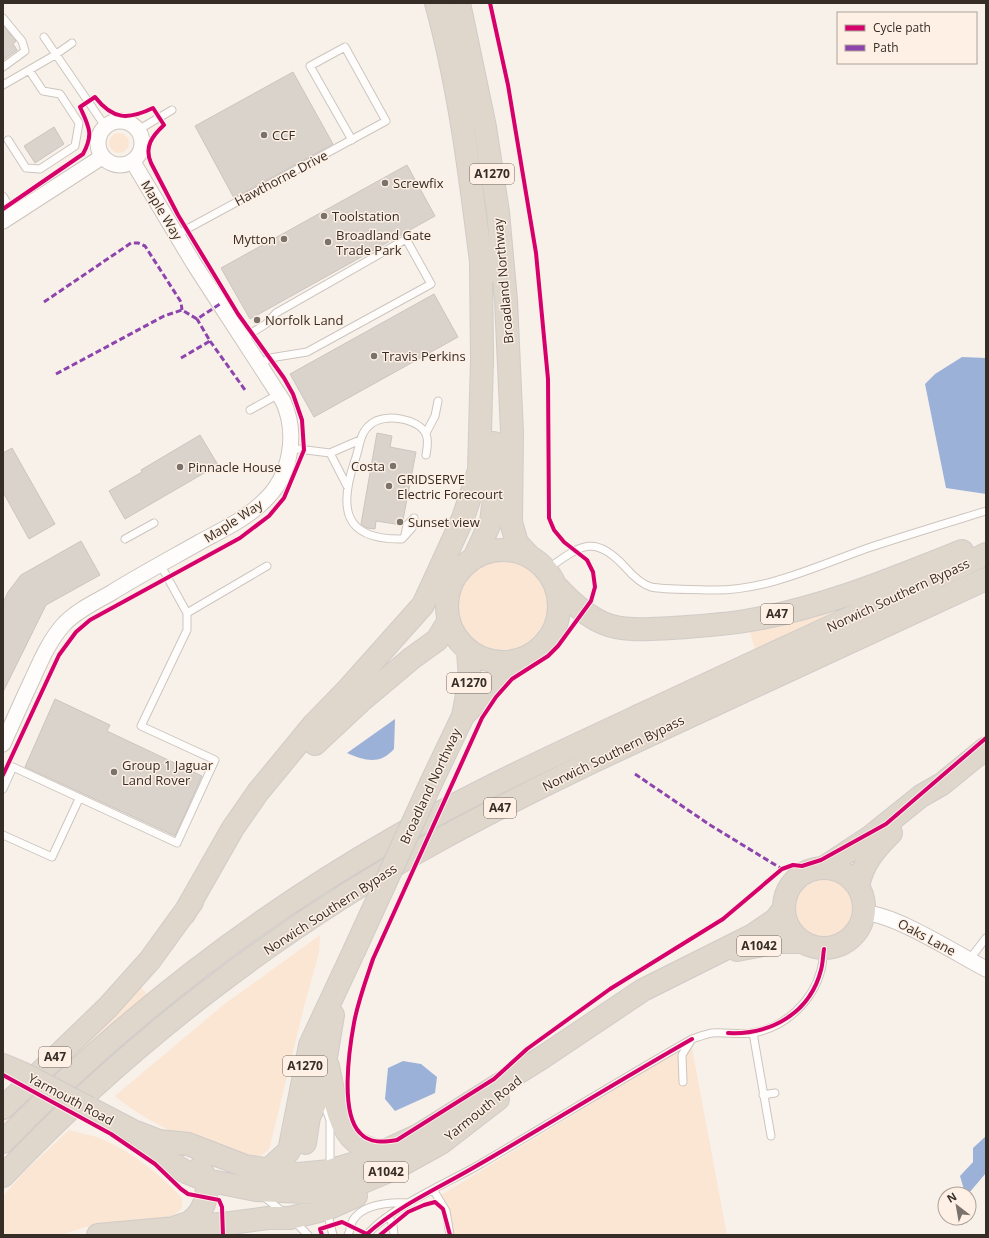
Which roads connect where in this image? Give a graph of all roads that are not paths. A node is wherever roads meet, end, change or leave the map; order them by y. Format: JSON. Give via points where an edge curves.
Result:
{"nodes":[{"id":1,"x":436,"y":3,"type":"edge"},
{"id":2,"x":459,"y":3,"type":"edge"},
{"id":3,"x":3,"y":18,"type":"edge"},
{"id":4,"x":44,"y":37,"type":"dead end"},
{"id":5,"x":72,"y":43,"type":"dead end"},
{"id":6,"x":55,"y":55,"type":"junction"},
{"id":7,"x":3,"y":67,"type":"edge"},
{"id":8,"x":29,"y":70,"type":"junction"},
{"id":9,"x":3,"y":86,"type":"edge"},
{"id":10,"x":172,"y":110,"type":"dead end"},
{"id":11,"x":105,"y":126,"type":"junction"},
{"id":12,"x":138,"y":130,"type":"junction"},
{"id":13,"x":8,"y":140,"type":"dead end"},
{"id":14,"x":352,"y":140,"type":"junction"},
{"id":15,"x":102,"y":157,"type":"junction"},
{"id":16,"x":133,"y":162,"type":"junction"},
{"id":17,"x":3,"y":196,"type":"edge"},
{"id":18,"x":9,"y":217,"type":"edge"},
{"id":19,"x":177,"y":235,"type":"junction"},
{"id":20,"x":481,"y":264,"type":"junction"},
{"id":21,"x":243,"y":338,"type":"junction"},
{"id":22,"x":260,"y":364,"type":"junction"},
{"id":23,"x":279,"y":394,"type":"junction"},
{"id":24,"x":438,"y":401,"type":"dead end"},
{"id":25,"x":250,"y":410,"type":"dead end"},
{"id":26,"x":426,"y":433,"type":"junction"},
{"id":27,"x":360,"y":440,"type":"junction"},
{"id":28,"x":290,"y":448,"type":"junction"},
{"id":29,"x":330,"y":453,"type":"junction"},
{"id":30,"x":426,"y":455,"type":"dead end"},
{"id":31,"x":347,"y":486,"type":"junction"},
{"id":32,"x":986,"y":511,"type":"edge"},
{"id":33,"x":414,"y":518,"type":"dead end"},
{"id":34,"x":154,"y":523,"type":"dead end"},
{"id":35,"x":412,"y":528,"type":"dead end"},
{"id":36,"x":404,"y":537,"type":"junction"},
{"id":37,"x":125,"y":539,"type":"dead end"},
{"id":38,"x":986,"y":540,"type":"edge"},
{"id":39,"x":986,"y":554,"type":"edge"},
{"id":40,"x":474,"y":558,"type":"junction"},
{"id":41,"x":160,"y":564,"type":"junction"},
{"id":42,"x":267,"y":566,"type":"dead end"},
{"id":43,"x":545,"y":571,"type":"junction"},
{"id":44,"x":986,"y":580,"type":"edge"},
{"id":45,"x":187,"y":613,"type":"junction"},
{"id":46,"x":448,"y":622,"type":"junction"},
{"id":47,"x":468,"y":651,"type":"junction"},
{"id":48,"x":514,"y":662,"type":"junction"},
{"id":49,"x":463,"y":716,"type":"junction"},
{"id":50,"x":3,"y":744,"type":"edge"},
{"id":51,"x":986,"y":748,"type":"edge"},
{"id":52,"x":942,"y":784,"type":"junction"},
{"id":53,"x":3,"y":789,"type":"edge"},
{"id":54,"x":79,"y":798,"type":"junction"},
{"id":55,"x":3,"y":835,"type":"edge"},
{"id":56,"x":823,"y":868,"type":"junction"},
{"id":57,"x":858,"y":887,"type":"junction"},
{"id":58,"x":783,"y":910,"type":"junction"},
{"id":59,"x":865,"y":913,"type":"junction"},
{"id":60,"x":184,"y":914,"type":"junction"},
{"id":61,"x":986,"y":938,"type":"edge"},
{"id":62,"x":801,"y":942,"type":"junction"},
{"id":63,"x":824,"y":948,"type":"junction"},
{"id":64,"x":718,"y":954,"type":"junction"},
{"id":65,"x":969,"y":960,"type":"junction"},
{"id":66,"x":986,"y":969,"type":"edge"},
{"id":67,"x":339,"y":987,"type":"junction"},
{"id":68,"x":753,"y":1033,"type":"junction"},
{"id":69,"x":692,"y":1039,"type":"junction"},
{"id":70,"x":325,"y":1055,"type":"junction"},
{"id":71,"x":544,"y":1057,"type":"junction"},
{"id":72,"x":5,"y":1065,"type":"edge"},
{"id":73,"x":683,"y":1082,"type":"dead end"},
{"id":74,"x":320,"y":1093,"type":"junction"},
{"id":75,"x":775,"y":1093,"type":"dead end"},
{"id":76,"x":763,"y":1095,"type":"junction"},
{"id":77,"x":3,"y":1108,"type":"edge"},
{"id":78,"x":133,"y":1131,"type":"junction"},
{"id":79,"x":771,"y":1136,"type":"dead end"},
{"id":80,"x":159,"y":1140,"type":"junction"},
{"id":81,"x":3,"y":1142,"type":"edge"},
{"id":82,"x":384,"y":1152,"type":"junction"},
{"id":83,"x":3,"y":1176,"type":"edge"},
{"id":84,"x":206,"y":1180,"type":"junction"},
{"id":85,"x":303,"y":1190,"type":"junction"},
{"id":86,"x":434,"y":1190,"type":"junction"},
{"id":87,"x":411,"y":1203,"type":"junction"},
{"id":88,"x":388,"y":1217,"type":"junction"},
{"id":89,"x":171,"y":1229,"type":"junction"},
{"id":90,"x":98,"y":1235,"type":"edge"},
{"id":91,"x":308,"y":1235,"type":"edge"},
{"id":92,"x":333,"y":1235,"type":"edge"},
{"id":93,"x":348,"y":1235,"type":"edge"},
{"id":94,"x":367,"y":1235,"type":"edge"},
{"id":95,"x":394,"y":1235,"type":"edge"},
{"id":96,"x":450,"y":1235,"type":"edge"}],
"edges":[{"from":1,"to":20,"type":"highway","name":"Broadland Northway","number":"A1270","via":[[459,108],[472,184]]},
{"from":2,"to":43,"type":"highway","name":"Broadland Northway","number":"A1270","via":[[485,127],[498,212],[506,300],[512,433],[511,522],[517,543]]},
{"from":3,"to":7,"type":"lane","via":[[22,42],[25,51]]},
{"from":4,"to":6,"type":"lane"},
{"from":5,"to":6,"type":"lane"},
{"from":6,"to":8,"type":"lane"},
{"from":6,"to":11,"type":"lane"},
{"from":8,"to":9,"type":"lane"},
{"from":8,"to":13,"type":"lane","via":[[43,91],[60,94],[79,123],[75,146],[40,169],[26,168]]},
{"from":10,"to":12,"type":"lane"},
{"from":11,"to":12,"type":"street","via":[[119,120],[133,125]]},
{"from":11,"to":15,"type":"street","via":[[97,141]]},
{"from":12,"to":16,"type":"street","via":[[141,136],[141,150]]},
{"from":14,"to":14,"type":"lane","name":"Hawthorne Drive","via":[[386,121],[345,47],[310,66]]},
{"from":14,"to":19,"type":"lane","name":"Hawthorne Drive"},
{"from":15,"to":16,"type":"street","via":[[108,163],[116,165]]},
{"from":15,"to":18,"type":"street"},
{"from":16,"to":19,"type":"street","name":"Maple Way"},
{"from":17,"to":18,"type":"lane"},
{"from":19,"to":21,"type":"street","name":"Maple Way"},
{"from":20,"to":40,"type":"highway","name":"Broadland Northway","number":"A1270","via":[[492,342],[494,499],[491,521]]},
{"from":20,"to":60,"type":"highway","number":"A47","via":[[479,470],[463,518],[423,605],[314,724],[258,792]]},
{"from":21,"to":22,"type":"street","name":"Maple Way"},
{"from":21,"to":22,"type":"lane","via":[[266,324],[276,313],[406,239],[431,284],[307,352],[270,358]]},
{"from":22,"to":23,"type":"street","name":"Maple Way"},
{"from":23,"to":25,"type":"lane"},
{"from":23,"to":28,"type":"street","name":"Maple Way","via":[[290,420]]},
{"from":24,"to":26,"type":"lane","via":[[435,416]]},
{"from":26,"to":27,"type":"lane","via":[[407,420],[380,419],[371,424]]},
{"from":26,"to":30,"type":"lane"},
{"from":27,"to":29,"type":"lane"},
{"from":27,"to":31,"type":"lane"},
{"from":28,"to":29,"type":"lane"},
{"from":28,"to":41,"type":"street","name":"Maple Way","via":[[280,482],[265,501],[225,529]]},
{"from":29,"to":31,"type":"lane"},
{"from":31,"to":36,"type":"lane","via":[[346,502],[350,518],[358,530],[389,539]]},
{"from":32,"to":43,"type":"lane","via":[[881,544],[762,586],[730,591],[651,586],[634,577],[610,552],[597,546],[575,550]]},
{"from":33,"to":36,"type":"lane","via":[[407,525]]},
{"from":34,"to":37,"type":"lane"},
{"from":35,"to":36,"type":"lane"},
{"from":38,"to":43,"type":"highway","number":"A47","via":[[849,594],[745,621],[697,626],[654,629],[617,627],[604,623],[584,612]]},
{"from":39,"to":81,"type":"highway","name":"Norwich Southern Bypass","number":"A47","via":[[596,736],[494,785],[396,837],[277,912],[196,972],[68,1078]]},
{"from":40,"to":43,"type":"highway","via":[[492,551],[511,551]]},
{"from":40,"to":46,"type":"highway","via":[[456,575],[450,586],[447,598]]},
{"from":41,"to":45,"type":"lane"},
{"from":41,"to":50,"type":"street","name":"Maple Way","via":[[77,613],[61,628],[46,651]]},
{"from":42,"to":45,"type":"lane"},
{"from":43,"to":48,"type":"highway","via":[[559,608],[557,623],[551,637],[541,648],[529,657]]},
{"from":44,"to":83,"type":"highway","name":"Norwich Southern Bypass","number":"A47","via":[[530,792],[438,841],[346,896],[265,950],[181,1014],[93,1088]]},
{"from":45,"to":54,"type":"lane","via":[[188,630],[141,726],[215,760],[177,843]]},
{"from":46,"to":47,"type":"highway","via":[[459,642]]},
{"from":46,"to":60,"type":"highway","number":"A47","via":[[437,640],[362,700],[283,778]]},
{"from":47,"to":48,"type":"highway","via":[[490,661]]},
{"from":47,"to":49,"type":"highway","name":"Broadland Northway","number":"A1270","via":[[470,679]]},
{"from":48,"to":49,"type":"highway","name":"Broadland Northway","number":"A1270"},
{"from":49,"to":67,"type":"highway","name":"Broadland Northway","number":"A1270","bridge":true},
{"from":51,"to":52,"type":"highway"},
{"from":52,"to":56,"type":"highway","via":[[922,796],[870,838]]},
{"from":52,"to":57,"type":"highway","via":[[879,845],[864,867]]},
{"from":53,"to":54,"type":"lane","via":[[13,767]]},
{"from":54,"to":55,"type":"lane","via":[[52,857]]},
{"from":56,"to":57,"type":"highway","via":[[840,872]]},
{"from":56,"to":58,"type":"highway","via":[[806,872],[797,878],[788,888],[783,900]]},
{"from":57,"to":59,"type":"highway"},
{"from":58,"to":62,"type":"highway","via":[[788,926]]},
{"from":58,"to":64,"type":"highway","name":"Yarmouth Road","number":"A1042","via":[[775,920]]},
{"from":59,"to":63,"type":"highway","via":[[860,927],[851,939],[838,946]]},
{"from":59,"to":65,"type":"street","name":"Oaks Lane","via":[[891,919]]},
{"from":60,"to":77,"type":"highway","number":"A47","via":[[150,960],[108,1007]]},
{"from":61,"to":65,"type":"lane"},
{"from":62,"to":63,"type":"highway"},
{"from":62,"to":64,"type":"highway","name":"Yarmouth Road","number":"A1042","via":[[778,942]]},
{"from":63,"to":68,"type":"lane","via":[[821,970],[806,1002],[792,1015],[771,1028]]},
{"from":64,"to":71,"type":"highway","name":"Yarmouth Road","number":"A1042","via":[[643,990]]},
{"from":65,"to":66,"type":"street","name":"Oaks Lane"},
{"from":67,"to":70,"type":"highway","name":"Broadland Northway","number":"A1270"},
{"from":67,"to":85,"type":"highway","name":"Broadland Northway","number":"A1270","via":[[310,1045],[289,1151]]},
{"from":68,"to":69,"type":"lane","via":[[712,1033]]},
{"from":68,"to":76,"type":"lane"},
{"from":69,"to":73,"type":"lane","via":[[682,1055]]},
{"from":69,"to":86,"type":"lane"},
{"from":70,"to":74,"type":"highway","name":"Broadland Northway","number":"A1270"},
{"from":70,"to":82,"type":"highway","name":"Broadland Northway","via":[[341,1118],[348,1135],[367,1148]]},
{"from":71,"to":82,"type":"highway","name":"Yarmouth Road","number":"A1042","via":[[419,1134]]},
{"from":71,"to":85,"type":"highway","name":"Yarmouth Road","number":"A1042","via":[[487,1109],[441,1143],[396,1168],[351,1187]]},
{"from":72,"to":78,"type":"highway","name":"Yarmouth Road","number":"A1042","bridge":true},
{"from":74,"to":85,"type":"highway","name":"Broadland Northway","via":[[310,1117]]},
{"from":74,"to":85,"type":"lane","via":[[330,1120]]},
{"from":75,"to":76,"type":"lane"},
{"from":76,"to":79,"type":"lane"},
{"from":78,"to":80,"type":"highway","name":"Yarmouth Road","number":"A1042"},
{"from":78,"to":84,"type":"highway","name":"Yarmouth Road","number":"A1042","via":[[164,1158],[186,1172]]},
{"from":80,"to":84,"type":"highway","via":[[198,1165]]},
{"from":80,"to":85,"type":"highway","name":"Yarmouth Road","number":"A1042","via":[[188,1144]]},
{"from":82,"to":85,"type":"highway","name":"Yarmouth Road","number":"A1042"},
{"from":84,"to":85,"type":"highway","name":"Yarmouth Road","number":"A1042"},
{"from":84,"to":89,"type":"highway","via":[[206,1196],[199,1213],[190,1222]]},
{"from":85,"to":89,"type":"highway"},
{"from":85,"to":91,"type":"lane"},
{"from":85,"to":92,"type":"lane"},
{"from":86,"to":87,"type":"lane"},
{"from":86,"to":96,"type":"lane","via":[[446,1211]]},
{"from":87,"to":88,"type":"lane"},
{"from":87,"to":93,"type":"lane","via":[[391,1202],[376,1205],[354,1220]]},
{"from":88,"to":94,"type":"lane"},
{"from":88,"to":95,"type":"lane","via":[[393,1225]]},
{"from":89,"to":90,"type":"highway"}]}
